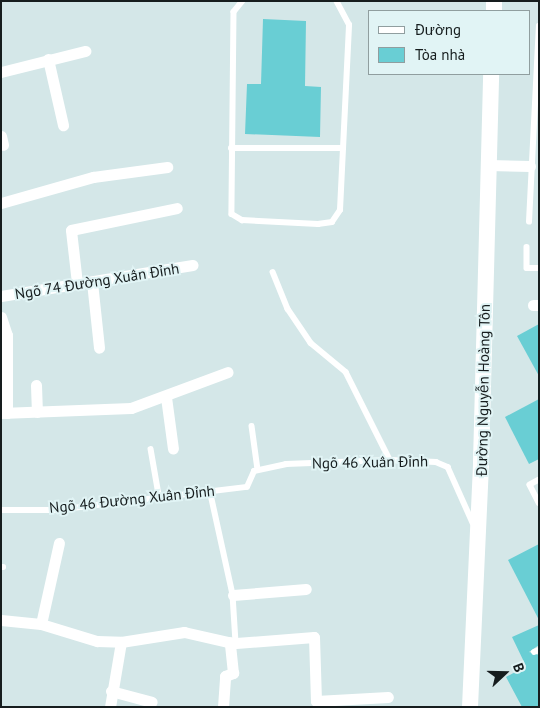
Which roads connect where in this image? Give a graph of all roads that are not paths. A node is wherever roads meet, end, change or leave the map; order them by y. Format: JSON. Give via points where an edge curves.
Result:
{"nodes":[{"id":1,"x":243,"y":1,"type":"edge"},
{"id":2,"x":336,"y":1,"type":"edge"},
{"id":3,"x":539,"y":26,"type":"edge"},
{"id":4,"x":85,"y":51,"type":"dead end"},
{"id":5,"x":48,"y":59,"type":"junction"},
{"id":6,"x":1,"y":72,"type":"edge"},
{"id":7,"x":491,"y":75,"type":"edge"},
{"id":8,"x":63,"y":125,"type":"dead end"},
{"id":9,"x":231,"y":148,"type":"junction"},
{"id":10,"x":343,"y":148,"type":"junction"},
{"id":11,"x":488,"y":165,"type":"junction"},
{"id":12,"x":530,"y":166,"type":"junction"},
{"id":13,"x":167,"y":167,"type":"dead end"},
{"id":14,"x":1,"y":203,"type":"edge"},
{"id":15,"x":177,"y":208,"type":"dead end"},
{"id":16,"x":529,"y":222,"type":"dead end"},
{"id":17,"x":527,"y":247,"type":"dead end"},
{"id":18,"x":193,"y":265,"type":"dead end"},
{"id":19,"x":539,"y":268,"type":"edge"},
{"id":20,"x":273,"y":272,"type":"dead end"},
{"id":21,"x":92,"y":282,"type":"junction"},
{"id":22,"x":77,"y":283,"type":"junction"},
{"id":23,"x":1,"y":296,"type":"edge"},
{"id":24,"x":1,"y":317,"type":"edge"},
{"id":25,"x":99,"y":348,"type":"dead end"},
{"id":26,"x":228,"y":372,"type":"dead end"},
{"id":27,"x":36,"y":385,"type":"dead end"},
{"id":28,"x":166,"y":397,"type":"junction"},
{"id":29,"x":37,"y":412,"type":"junction"},
{"id":30,"x":4,"y":413,"type":"edge"},
{"id":31,"x":252,"y":426,"type":"dead end"},
{"id":32,"x":151,"y":449,"type":"dead end"},
{"id":33,"x":173,"y":449,"type":"dead end"},
{"id":34,"x":390,"y":460,"type":"junction"},
{"id":35,"x":258,"y":470,"type":"junction"},
{"id":36,"x":250,"y":473,"type":"joint"},
{"id":37,"x":539,"y":480,"type":"edge"},
{"id":38,"x":210,"y":490,"type":"junction"},
{"id":39,"x":159,"y":495,"type":"junction"},
{"id":40,"x":539,"y":503,"type":"edge"},
{"id":41,"x":1,"y":510,"type":"edge"},
{"id":42,"x":478,"y":532,"type":"junction"},
{"id":43,"x":59,"y":544,"type":"dead end"},
{"id":44,"x":306,"y":589,"type":"dead end"},
{"id":45,"x":233,"y":595,"type":"junction"},
{"id":46,"x":1,"y":620,"type":"edge"},
{"id":47,"x":40,"y":624,"type":"junction"},
{"id":48,"x":1,"y":631,"type":"edge"},
{"id":49,"x":121,"y":642,"type":"junction"},
{"id":50,"x":232,"y":643,"type":"junction"},
{"id":51,"x":111,"y":691,"type":"junction"},
{"id":52,"x":388,"y":697,"type":"dead end"},
{"id":53,"x":152,"y":702,"type":"dead end"},
{"id":54,"x":110,"y":707,"type":"edge"},
{"id":55,"x":223,"y":707,"type":"edge"},
{"id":56,"x":470,"y":707,"type":"edge"}],
"edges":[{"from":1,"to":9,"type":"lane","via":[[234,12]]},
{"from":2,"to":10,"type":"lane","via":[[349,25]]},
{"from":3,"to":12,"type":"lane"},
{"from":4,"to":5,"type":"street"},
{"from":5,"to":6,"type":"street"},
{"from":5,"to":8,"type":"street"},
{"from":7,"to":11,"type":"main road","name":"Đường Nguyễn Hoàng Tôn"},
{"from":9,"to":10,"type":"lane"},
{"from":9,"to":10,"type":"lane","via":[[232,214],[242,220],[318,224],[338,217]]},
{"from":11,"to":12,"type":"street"},
{"from":11,"to":42,"type":"main road","name":"Đường Nguyễn Hoàng Tôn"},
{"from":12,"to":16,"type":"lane"},
{"from":13,"to":14,"type":"street","via":[[93,177]]},
{"from":15,"to":22,"type":"street","via":[[71,230]]},
{"from":17,"to":19,"type":"lane","via":[[527,268]]},
{"from":18,"to":21,"type":"street","name":"Ngõ 74 Đường Xuân Đỉnh"},
{"from":20,"to":34,"type":"lane","via":[[288,309],[312,344],[346,372]]},
{"from":21,"to":22,"type":"street","name":"Ngõ 74 Đường Xuân Đỉnh"},
{"from":21,"to":25,"type":"street"},
{"from":22,"to":23,"type":"street","name":"Ngõ 74 Đường Xuân Đỉnh"},
{"from":24,"to":30,"type":"street","via":[[7,335]]},
{"from":26,"to":28,"type":"street"},
{"from":27,"to":29,"type":"street"},
{"from":28,"to":29,"type":"street","via":[[132,408]]},
{"from":28,"to":33,"type":"street"},
{"from":29,"to":30,"type":"street"},
{"from":31,"to":35,"type":"lane"},
{"from":32,"to":39,"type":"lane"},
{"from":34,"to":35,"type":"lane","name":"Ngõ 46 Xuân Đỉnh","via":[[286,464]]},
{"from":34,"to":42,"type":"lane","name":"Ngõ 46 Xuân Đỉnh","via":[[436,462],[448,467]]},
{"from":35,"to":36,"type":"lane","name":"Ngõ 46 Xuân Đỉnh"},
{"from":36,"to":38,"type":"lane","name":"Ngõ 46 Đường Xuân Đỉnh","via":[[247,487]]},
{"from":37,"to":40,"type":"lane","via":[[530,484]]},
{"from":38,"to":39,"type":"lane","name":"Ngõ 46 Đường Xuân Đỉnh"},
{"from":38,"to":45,"type":"lane"},
{"from":39,"to":41,"type":"lane","name":"Ngõ 46 Đường Xuân Đỉnh","via":[[56,510]]},
{"from":42,"to":56,"type":"main road","name":"Đường Nguyễn Hoàng Tôn"},
{"from":43,"to":47,"type":"street"},
{"from":44,"to":45,"type":"street"},
{"from":45,"to":50,"type":"lane"},
{"from":46,"to":47,"type":"street"},
{"from":46,"to":48,"type":"street"},
{"from":47,"to":49,"type":"street","via":[[97,641]]},
{"from":49,"to":50,"type":"street","via":[[184,632]]},
{"from":49,"to":51,"type":"street"},
{"from":50,"to":52,"type":"street","via":[[314,637],[316,701]]},
{"from":50,"to":55,"type":"street","via":[[233,673],[225,676]]},
{"from":51,"to":53,"type":"street"},
{"from":51,"to":54,"type":"street"}]}
